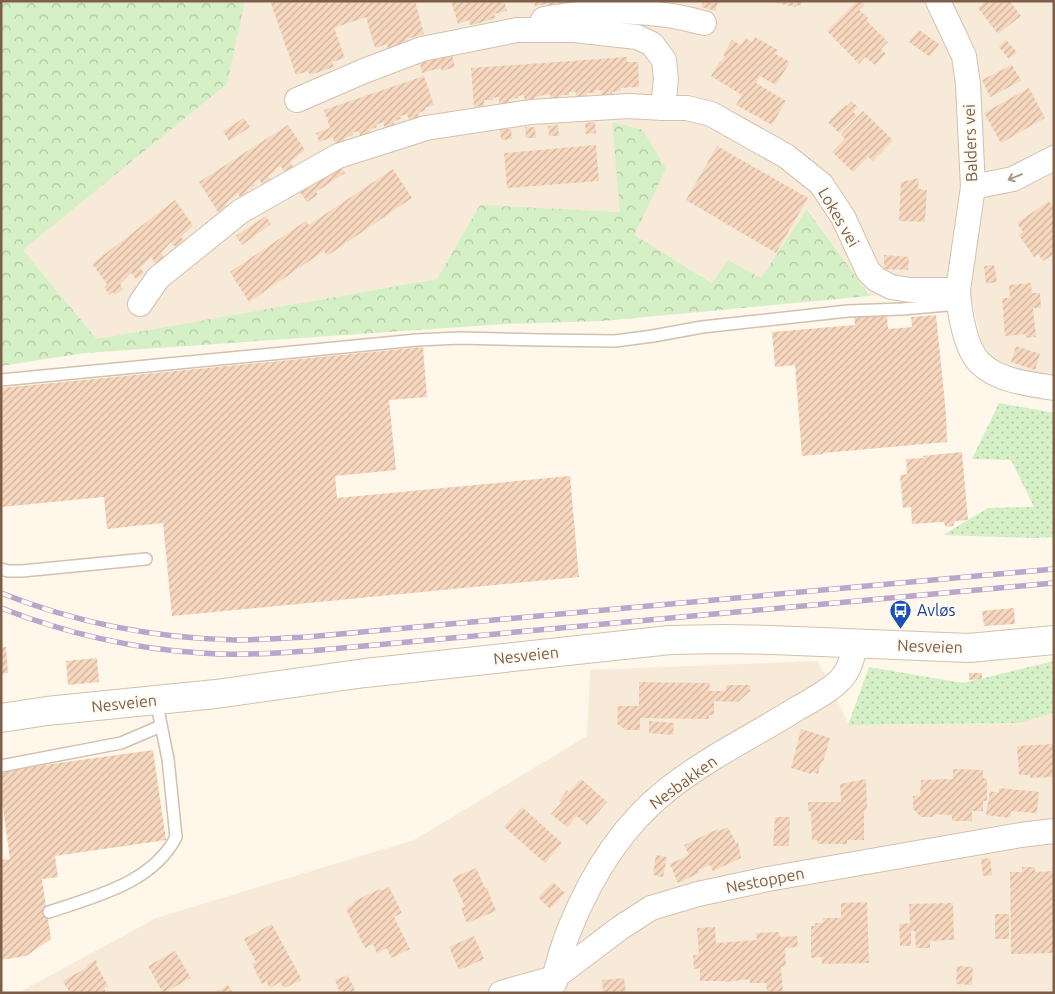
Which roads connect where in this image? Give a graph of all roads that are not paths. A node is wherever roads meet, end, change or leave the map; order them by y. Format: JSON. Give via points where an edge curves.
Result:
{"nodes":[{"id":1,"x":938,"y":1,"type":"edge"},
{"id":2,"x":704,"y":23,"type":"dead end"},
{"id":3,"x":538,"y":30,"type":"junction"},
{"id":4,"x":297,"y":100,"type":"dead end"},
{"id":5,"x":663,"y":108,"type":"junction"},
{"id":6,"x":1054,"y":158,"type":"edge"},
{"id":7,"x":973,"y":187,"type":"junction"},
{"id":8,"x":959,"y":297,"type":"junction"},
{"id":9,"x":140,"y":304,"type":"dead end"},
{"id":10,"x":1,"y":380,"type":"edge"},
{"id":11,"x":1054,"y":388,"type":"edge"},
{"id":12,"x":146,"y":559,"type":"dead end"},
{"id":13,"x":1,"y":569,"type":"edge"},
{"id":14,"x":1054,"y":640,"type":"edge"},
{"id":15,"x":856,"y":644,"type":"junction"},
{"id":16,"x":158,"y":713,"type":"junction"},
{"id":17,"x":1,"y":718,"type":"edge"},
{"id":18,"x":1,"y":766,"type":"edge"},
{"id":19,"x":1054,"y":831,"type":"edge"},
{"id":20,"x":49,"y":912,"type":"dead end"},
{"id":21,"x":557,"y":985,"type":"edge"},
{"id":22,"x":501,"y":993,"type":"edge"}],
"edges":[{"from":1,"to":7,"type":"street","name":"Balders vei","via":[[964,56]]},
{"from":2,"to":3,"type":"street","via":[[678,16],[620,10],[544,19]]},
{"from":3,"to":4,"type":"street","via":[[517,30],[422,49]]},
{"from":3,"to":5,"type":"street","via":[[574,30],[637,37],[652,44],[664,60]]},
{"from":5,"to":8,"type":"street","name":"Lokes vei","via":[[687,108],[711,114],[786,156],[821,184],[843,217],[868,271],[876,279],[891,287]]},
{"from":5,"to":9,"type":"street","name":"Lokes vei","via":[[629,106],[531,112],[426,128],[338,156],[242,211],[158,278]]},
{"from":6,"to":7,"type":"street","one_way":true,"via":[[1013,179]]},
{"from":7,"to":8,"type":"street","name":"Balders vei"},
{"from":8,"to":10,"type":"lane","via":[[902,309],[848,311],[615,340],[417,340]]},
{"from":8,"to":11,"type":"street","name":"Balders vei","via":[[964,330],[980,363],[999,376]]},
{"from":12,"to":13,"type":"lane","via":[[22,571]]},
{"from":14,"to":15,"type":"street","name":"Nesveien","via":[[969,648]]},
{"from":15,"to":16,"type":"street","name":"Nesveien","via":[[670,640],[365,673]]},
{"from":15,"to":21,"type":"street","name":"Nesbakken","via":[[849,667],[840,681],[700,766],[639,815],[611,850],[586,893],[570,928]]},
{"from":16,"to":17,"type":"street","name":"Nesveien","via":[[47,711]]},
{"from":16,"to":18,"type":"lane","via":[[121,743]]},
{"from":16,"to":20,"type":"lane","via":[[168,759],[176,837],[163,856],[137,878]]},
{"from":19,"to":21,"type":"street","name":"Nestoppen","via":[[768,879],[651,908],[620,928]]},
{"from":21,"to":22,"type":"street","name":"Nestoppen"}]}
